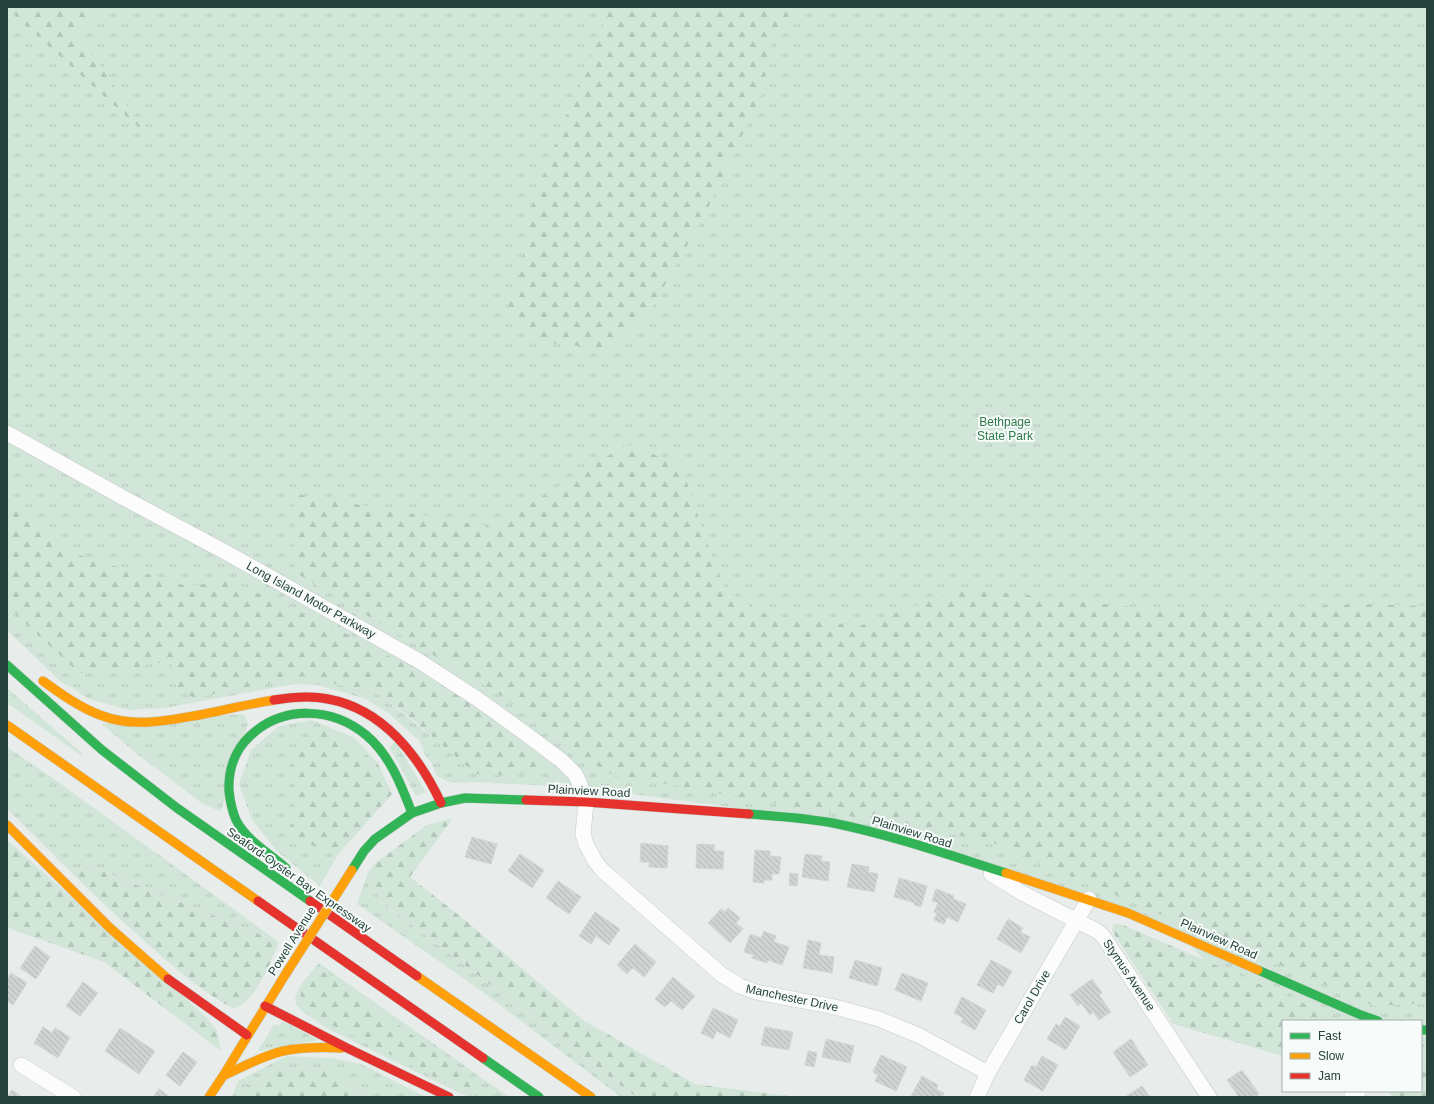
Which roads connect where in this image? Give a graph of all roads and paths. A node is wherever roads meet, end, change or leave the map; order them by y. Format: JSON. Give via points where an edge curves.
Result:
{"nodes":[{"id":1,"x":7,"y":433,"type":"edge"},
{"id":2,"x":7,"y":655,"type":"edge"},
{"id":3,"x":19,"y":664,"type":"dead end"},
{"id":4,"x":7,"y":665,"type":"edge"},
{"id":5,"x":38,"y":677,"type":"dead end"},
{"id":6,"x":7,"y":725,"type":"edge"},
{"id":7,"x":586,"y":802,"type":"junction"},
{"id":8,"x":441,"y":803,"type":"junction"},
{"id":9,"x":412,"y":813,"type":"junction"},
{"id":10,"x":7,"y":824,"type":"edge"},
{"id":11,"x":975,"y":864,"type":"junction"},
{"id":12,"x":294,"y":876,"type":"dead end"},
{"id":13,"x":306,"y":887,"type":"dead end"},
{"id":14,"x":1089,"y":899,"type":"junction"},
{"id":15,"x":1076,"y":921,"type":"junction"},
{"id":16,"x":352,"y":931,"type":"junction"},
{"id":17,"x":265,"y":1006,"type":"junction"},
{"id":18,"x":1375,"y":1020,"type":"edge"},
{"id":19,"x":247,"y":1035,"type":"junction"},
{"id":20,"x":347,"y":1048,"type":"junction"},
{"id":21,"x":21,"y":1065,"type":"dead end"},
{"id":22,"x":988,"y":1073,"type":"junction"},
{"id":23,"x":222,"y":1076,"type":"junction"},
{"id":24,"x":73,"y":1097,"type":"edge"},
{"id":25,"x":210,"y":1097,"type":"edge"},
{"id":26,"x":449,"y":1097,"type":"edge"},
{"id":27,"x":540,"y":1097,"type":"edge"},
{"id":28,"x":590,"y":1097,"type":"edge"},
{"id":29,"x":977,"y":1097,"type":"edge"},
{"id":30,"x":1209,"y":1097,"type":"edge"}],
"edges":[{"from":1,"to":7,"type":"street","name":"Long Island Motor Parkway","via":[[122,498],[227,552],[419,661],[470,694],[562,761],[575,774]]},
{"from":2,"to":3,"type":"main road"},
{"from":4,"to":16,"type":"main road","name":"Seaford-Oyster Bay Expressway","via":[[67,720],[138,779],[233,849]]},
{"from":5,"to":8,"type":"main road","via":[[67,699],[95,714],[141,723],[174,720],[293,696],[321,697],[339,702],[364,712],[393,732],[430,779]]},
{"from":6,"to":27,"type":"main road"},
{"from":7,"to":8,"type":"main road","name":"Plainview Road","via":[[478,798]]},
{"from":7,"to":11,"type":"main road","name":"Plainview Road","via":[[787,817],[832,823],[880,834]]},
{"from":7,"to":22,"type":"street","name":"Manchester Drive","via":[[583,834],[586,844],[602,870],[722,976],[756,992],[835,1007],[879,1019],[920,1036]]},
{"from":8,"to":9,"type":"main road","name":"Plainview Road"},
{"from":9,"to":12,"type":"main road","via":[[396,775],[375,744],[356,728],[330,717],[302,713],[290,714],[268,722],[250,736],[236,755],[230,775],[230,799],[236,820],[246,834]]},
{"from":9,"to":17,"type":"main road","name":"Powell Avenue","bridge":true,"via":[[386,830],[364,851]]},
{"from":10,"to":19,"type":"main road","via":[[104,924],[131,948],[190,995]]},
{"from":11,"to":14,"type":"main road","name":"Plainview Road"},
{"from":11,"to":15,"type":"street","name":"Stymus Avenue","via":[[1022,893]]},
{"from":13,"to":16,"type":"main road"},
{"from":14,"to":15,"type":"street","name":"Carol Drive"},
{"from":14,"to":18,"type":"main road","name":"Plainview Road","via":[[1135,916]]},
{"from":15,"to":22,"type":"street","name":"Carol Drive"},
{"from":15,"to":30,"type":"street","name":"Stymus Avenue","via":[[1103,936]]},
{"from":16,"to":28,"type":"main road","name":"Seaford-Oyster Bay Expressway"},
{"from":17,"to":19,"type":"main road","name":"Powell Avenue"},
{"from":17,"to":20,"type":"main road"},
{"from":19,"to":23,"type":"main road","name":"Powell Avenue"},
{"from":20,"to":23,"type":"main road","via":[[309,1048],[282,1052]]},
{"from":20,"to":26,"type":"main road"},
{"from":21,"to":24,"type":"street"},
{"from":22,"to":29,"type":"street","name":"Carol Drive"},
{"from":23,"to":25,"type":"main road","name":"Powell Avenue"}]}
